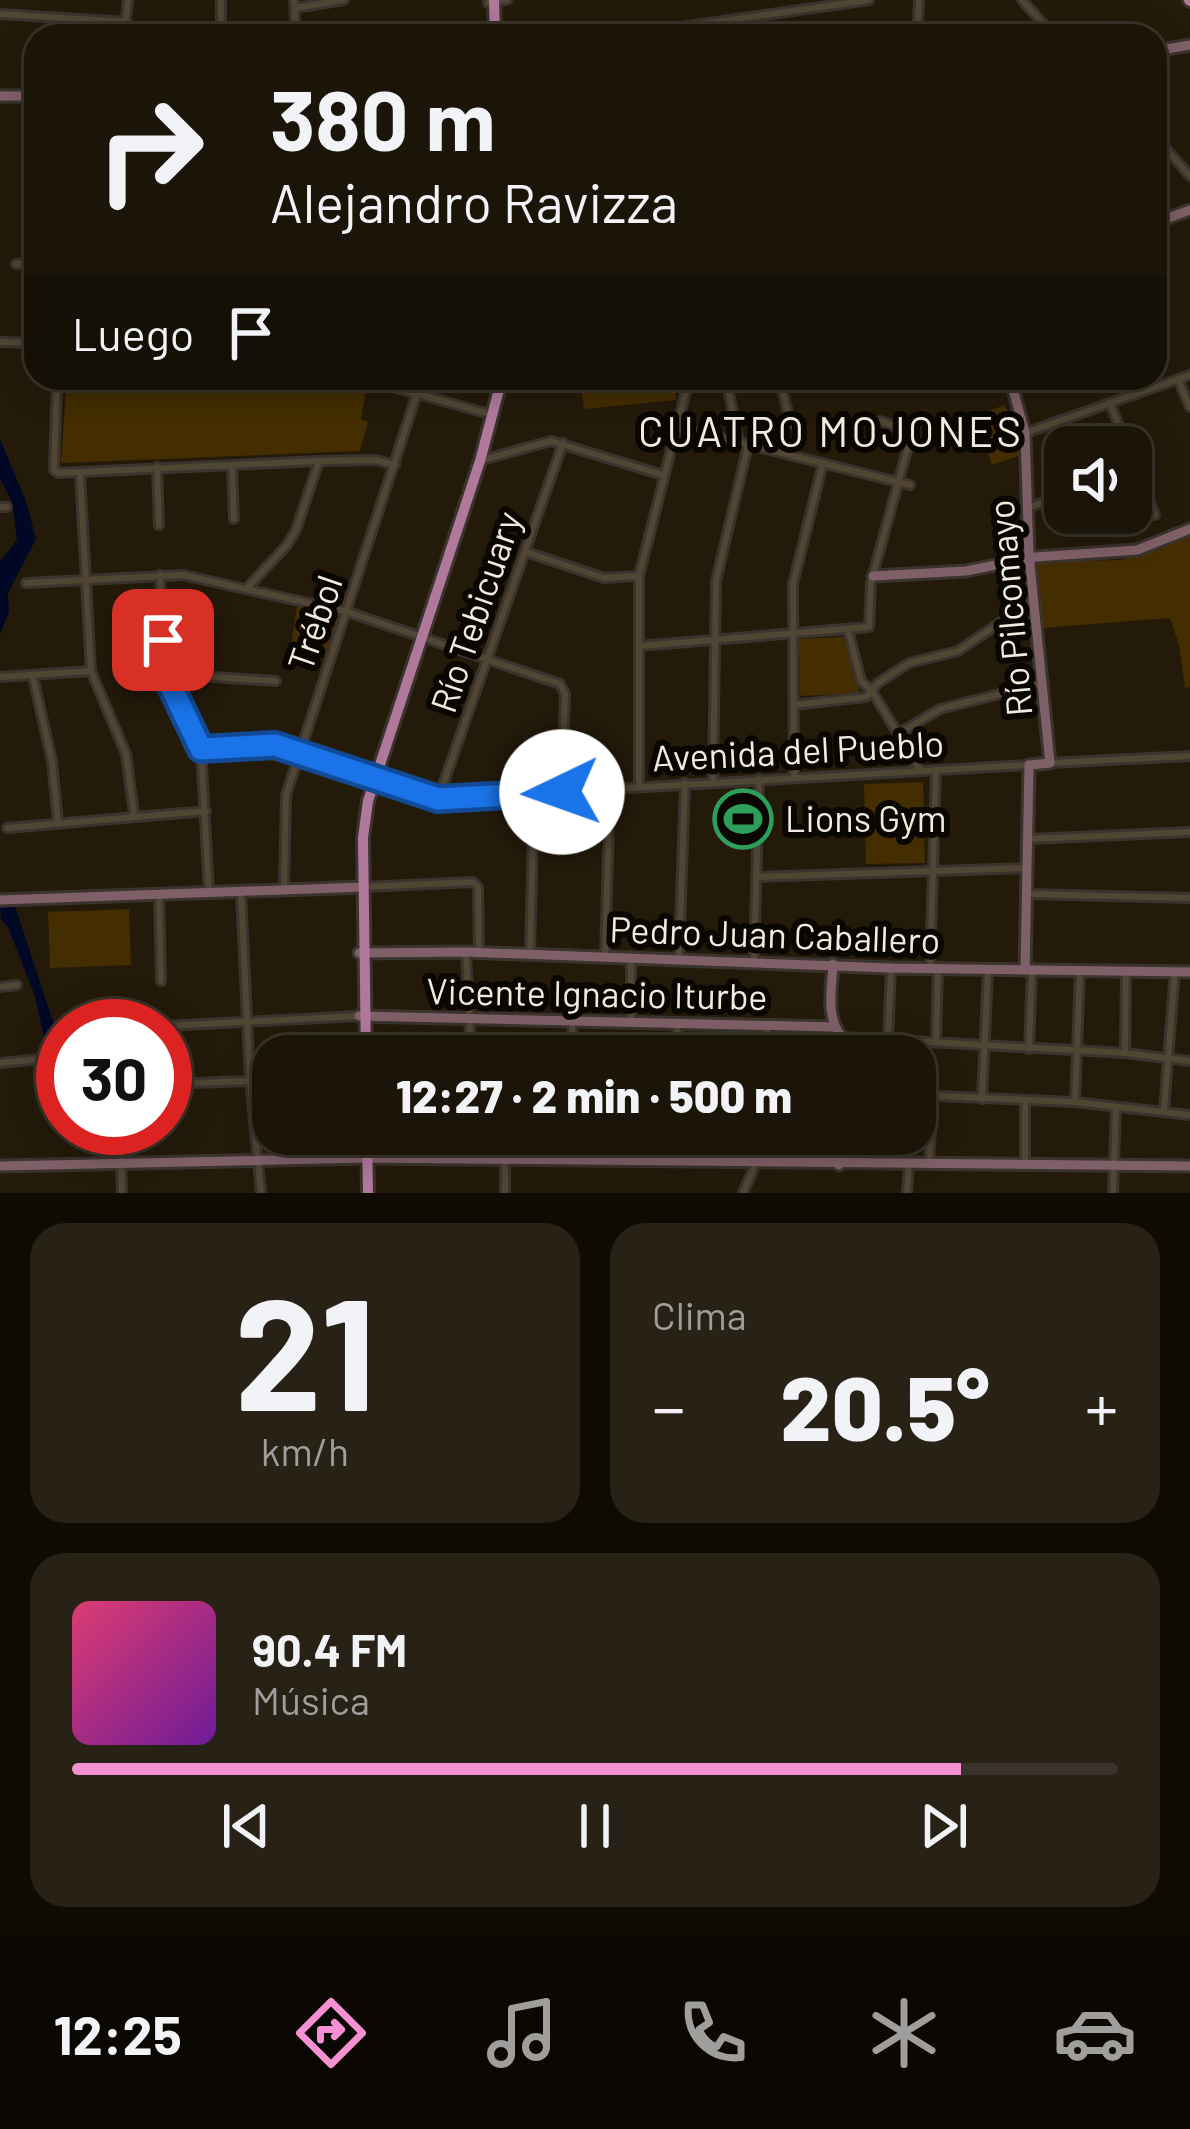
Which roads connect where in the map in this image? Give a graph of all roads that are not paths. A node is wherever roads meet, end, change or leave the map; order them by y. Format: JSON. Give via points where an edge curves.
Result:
{"nodes":[{"id":1,"x":128,"y":0,"type":"edge"},
{"id":2,"x":344,"y":0,"type":"edge"},
{"id":3,"x":869,"y":0,"type":"edge"},
{"id":4,"x":1022,"y":0,"type":"edge"},
{"id":5,"x":294,"y":4,"type":"edge"},
{"id":6,"x":0,"y":14,"type":"edge"},
{"id":7,"x":127,"y":22,"type":"joint"},
{"id":8,"x":728,"y":24,"type":"edge"},
{"id":9,"x":1043,"y":24,"type":"edge"},
{"id":10,"x":1167,"y":150,"type":"edge"},
{"id":11,"x":1190,"y":176,"type":"edge"},
{"id":12,"x":24,"y":263,"type":"edge"},
{"id":13,"x":16,"y":264,"type":"dead end"},
{"id":14,"x":1190,"y":375,"type":"edge"},
{"id":15,"x":1178,"y":379,"type":"junction"},
{"id":16,"x":1167,"y":383,"type":"edge"},
{"id":17,"x":57,"y":390,"type":"edge"},
{"id":18,"x":399,"y":390,"type":"edge"},
{"id":19,"x":419,"y":390,"type":"edge"},
{"id":20,"x":496,"y":390,"type":"edge"},
{"id":21,"x":686,"y":390,"type":"edge"},
{"id":22,"x":729,"y":390,"type":"edge"},
{"id":23,"x":781,"y":390,"type":"edge"},
{"id":24,"x":1013,"y":390,"type":"edge"},
{"id":25,"x":1147,"y":390,"type":"edge"},
{"id":26,"x":418,"y":396,"type":"junction"},
{"id":27,"x":1110,"y":403,"type":"junction"},
{"id":28,"x":1190,"y":406,"type":"edge"},
{"id":29,"x":490,"y":415,"type":"junction"},
{"id":30,"x":880,"y":421,"type":"dead end"},
{"id":31,"x":791,"y":424,"type":"dead end"},
{"id":32,"x":1118,"y":426,"type":"edge"},
{"id":33,"x":677,"y":427,"type":"junction"},
{"id":34,"x":1025,"y":433,"type":"junction"},
{"id":35,"x":562,"y":443,"type":"junction"},
{"id":36,"x":743,"y":444,"type":"junction"},
{"id":37,"x":319,"y":461,"type":"junction"},
{"id":38,"x":823,"y":463,"type":"junction"},
{"id":39,"x":396,"y":465,"type":"junction"},
{"id":40,"x":232,"y":466,"type":"junction"},
{"id":41,"x":157,"y":467,"type":"junction"},
{"id":42,"x":476,"y":467,"type":"junction"},
{"id":43,"x":80,"y":474,"type":"junction"},
{"id":44,"x":663,"y":475,"type":"junction"},
{"id":45,"x":898,"y":481,"type":"junction"},
{"id":46,"x":910,"y":485,"type":"dead end"},
{"id":47,"x":1044,"y":502,"type":"edge"},
{"id":48,"x":1027,"y":508,"type":"junction"},
{"id":49,"x":1152,"y":509,"type":"edge"},
{"id":50,"x":1155,"y":515,"type":"dead end"},
{"id":51,"x":234,"y":519,"type":"dead end"},
{"id":52,"x":158,"y":525,"type":"dead end"},
{"id":53,"x":1190,"y":530,"type":"edge"},
{"id":54,"x":526,"y":552,"type":"junction"},
{"id":55,"x":1030,"y":560,"type":"junction"},
{"id":56,"x":160,"y":575,"type":"junction"},
{"id":57,"x":639,"y":576,"type":"junction"},
{"id":58,"x":873,"y":576,"type":"junction"},
{"id":59,"x":83,"y":579,"type":"junction"},
{"id":60,"x":26,"y":583,"type":"dead end"},
{"id":61,"x":248,"y":587,"type":"junction"},
{"id":62,"x":1034,"y":601,"type":"junction"},
{"id":63,"x":348,"y":612,"type":"junction"},
{"id":64,"x":848,"y":631,"type":"junction"},
{"id":65,"x":793,"y":635,"type":"junction"},
{"id":66,"x":419,"y":636,"type":"junction"},
{"id":67,"x":714,"y":640,"type":"junction"},
{"id":68,"x":638,"y":646,"type":"junction"},
{"id":69,"x":489,"y":659,"type":"junction"},
{"id":70,"x":91,"y":671,"type":"junction"},
{"id":71,"x":165,"y":674,"type":"junction"},
{"id":72,"x":0,"y":677,"type":"edge"},
{"id":73,"x":33,"y":677,"type":"junction"},
{"id":74,"x":276,"y":681,"type":"dead end"},
{"id":75,"x":1043,"y":683,"type":"junction"},
{"id":76,"x":872,"y":691,"type":"junction"},
{"id":77,"x":794,"y":705,"type":"junction"},
{"id":78,"x":898,"y":734,"type":"junction"},
{"id":79,"x":201,"y":749,"type":"junction"},
{"id":80,"x":300,"y":752,"type":"junction"},
{"id":81,"x":1190,"y":756,"type":"edge"},
{"id":82,"x":1050,"y":763,"type":"junction"},
{"id":83,"x":1029,"y":765,"type":"junction"},
{"id":84,"x":920,"y":770,"type":"junction"},
{"id":85,"x":936,"y":770,"type":"junction"},
{"id":86,"x":794,"y":777,"type":"junction"},
{"id":87,"x":372,"y":778,"type":"junction"},
{"id":88,"x":759,"y":778,"type":"junction"},
{"id":89,"x":713,"y":781,"type":"junction"},
{"id":90,"x":685,"y":783,"type":"junction"},
{"id":91,"x":639,"y":787,"type":"junction"},
{"id":92,"x":610,"y":789,"type":"junction"},
{"id":93,"x":562,"y":792,"type":"junction"},
{"id":94,"x":534,"y":794,"type":"junction"},
{"id":95,"x":438,"y":799,"type":"junction"},
{"id":96,"x":206,"y":811,"type":"junction"},
{"id":97,"x":134,"y":814,"type":"junction"},
{"id":98,"x":58,"y":823,"type":"junction"},
{"id":99,"x":7,"y":828,"type":"dead end"},
{"id":100,"x":1190,"y":832,"type":"edge"},
{"id":101,"x":1029,"y":838,"type":"junction"},
{"id":102,"x":1028,"y":868,"type":"junction"},
{"id":103,"x":934,"y":869,"type":"junction"},
{"id":104,"x":756,"y":877,"type":"junction"},
{"id":105,"x":361,"y":887,"type":"junction"},
{"id":106,"x":284,"y":888,"type":"junction"},
{"id":107,"x":241,"y":889,"type":"junction"},
{"id":108,"x":209,"y":892,"type":"junction"},
{"id":109,"x":159,"y":894,"type":"junction"},
{"id":110,"x":1028,"y":894,"type":"junction"},
{"id":111,"x":1190,"y":898,"type":"edge"},
{"id":112,"x":5,"y":900,"type":"edge"},
{"id":113,"x":466,"y":952,"type":"junction"},
{"id":114,"x":479,"y":952,"type":"junction"},
{"id":115,"x":362,"y":953,"type":"junction"},
{"id":116,"x":530,"y":954,"type":"junction"},
{"id":117,"x":605,"y":955,"type":"junction"},
{"id":118,"x":631,"y":956,"type":"junction"},
{"id":119,"x":680,"y":957,"type":"junction"},
{"id":120,"x":754,"y":961,"type":"junction"},
{"id":121,"x":833,"y":964,"type":"junction"},
{"id":122,"x":891,"y":968,"type":"junction"},
{"id":123,"x":934,"y":968,"type":"junction"},
{"id":124,"x":988,"y":968,"type":"junction"},
{"id":125,"x":1028,"y":970,"type":"junction"},
{"id":126,"x":1080,"y":970,"type":"junction"},
{"id":127,"x":1126,"y":970,"type":"junction"},
{"id":128,"x":1175,"y":971,"type":"junction"},
{"id":129,"x":1190,"y":972,"type":"edge"},
{"id":130,"x":161,"y":981,"type":"dead end"},
{"id":131,"x":16,"y":985,"type":"dead end"},
{"id":132,"x":0,"y":987,"type":"edge"},
{"id":133,"x":363,"y":1016,"type":"junction"},
{"id":134,"x":470,"y":1017,"type":"junction"},
{"id":135,"x":572,"y":1021,"type":"junction"},
{"id":136,"x":246,"y":1022,"type":"junction"},
{"id":137,"x":631,"y":1023,"type":"junction"},
{"id":138,"x":676,"y":1023,"type":"junction"},
{"id":139,"x":766,"y":1024,"type":"junction"},
{"id":140,"x":192,"y":1025,"type":"edge"},
{"id":141,"x":833,"y":1027,"type":"junction"},
{"id":142,"x":363,"y":1035,"type":"edge"},
{"id":143,"x":470,"y":1035,"type":"edge"},
{"id":144,"x":573,"y":1035,"type":"edge"},
{"id":145,"x":677,"y":1035,"type":"edge"},
{"id":146,"x":766,"y":1035,"type":"edge"},
{"id":147,"x":840,"y":1035,"type":"edge"},
{"id":148,"x":888,"y":1035,"type":"edge"},
{"id":149,"x":936,"y":1035,"type":"edge"},
{"id":150,"x":936,"y":1044,"type":"edge"},
{"id":151,"x":986,"y":1046,"type":"junction"},
{"id":152,"x":1029,"y":1049,"type":"junction"},
{"id":153,"x":1077,"y":1051,"type":"junction"},
{"id":154,"x":1125,"y":1054,"type":"junction"},
{"id":155,"x":1170,"y":1058,"type":"junction"},
{"id":156,"x":36,"y":1060,"type":"edge"},
{"id":157,"x":1190,"y":1061,"type":"edge"},
{"id":158,"x":0,"y":1064,"type":"edge"},
{"id":159,"x":250,"y":1081,"type":"junction"},
{"id":160,"x":192,"y":1083,"type":"edge"},
{"id":161,"x":936,"y":1096,"type":"edge"},
{"id":162,"x":982,"y":1099,"type":"junction"},
{"id":163,"x":1025,"y":1101,"type":"junction"},
{"id":164,"x":1075,"y":1102,"type":"junction"},
{"id":165,"x":1116,"y":1106,"type":"junction"},
{"id":166,"x":1164,"y":1110,"type":"junction"},
{"id":167,"x":1190,"y":1115,"type":"edge"},
{"id":168,"x":119,"y":1155,"type":"edge"},
{"id":169,"x":364,"y":1155,"type":"edge"},
{"id":170,"x":473,"y":1155,"type":"edge"},
{"id":171,"x":574,"y":1155,"type":"edge"},
{"id":172,"x":678,"y":1155,"type":"edge"},
{"id":173,"x":763,"y":1155,"type":"edge"},
{"id":174,"x":839,"y":1155,"type":"edge"},
{"id":175,"x":930,"y":1155,"type":"edge"},
{"id":176,"x":364,"y":1159,"type":"junction"},
{"id":177,"x":473,"y":1159,"type":"junction"},
{"id":178,"x":505,"y":1160,"type":"junction"},
{"id":179,"x":574,"y":1162,"type":"junction"},
{"id":180,"x":258,"y":1163,"type":"junction"},
{"id":181,"x":678,"y":1163,"type":"junction"},
{"id":182,"x":762,"y":1163,"type":"junction"},
{"id":183,"x":929,"y":1164,"type":"junction"},
{"id":184,"x":1113,"y":1164,"type":"junction"},
{"id":185,"x":119,"y":1165,"type":"junction"},
{"id":186,"x":839,"y":1165,"type":"junction"},
{"id":187,"x":909,"y":1165,"type":"junction"},
{"id":188,"x":1025,"y":1165,"type":"junction"},
{"id":189,"x":0,"y":1166,"type":"edge"},
{"id":190,"x":1190,"y":1166,"type":"edge"},
{"id":191,"x":122,"y":1193,"type":"edge"},
{"id":192,"x":262,"y":1193,"type":"edge"},
{"id":193,"x":365,"y":1193,"type":"edge"},
{"id":194,"x":506,"y":1193,"type":"edge"},
{"id":195,"x":743,"y":1193,"type":"edge"},
{"id":196,"x":907,"y":1193,"type":"edge"},
{"id":197,"x":1112,"y":1193,"type":"edge"}],
"edges":[{"from":1,"to":7,"type":"street"},
{"from":2,"to":5,"type":"street"},
{"from":3,"to":8,"type":"street"},
{"from":4,"to":9,"type":"street"},
{"from":6,"to":7,"type":"street"},
{"from":10,"to":11,"type":"street"},
{"from":12,"to":13,"type":"street"},
{"from":14,"to":15,"type":"street"},
{"from":15,"to":16,"type":"street"},
{"from":15,"to":28,"type":"street"},
{"from":17,"to":43,"type":"street","via":[[54,470]]},
{"from":18,"to":26,"type":"street"},
{"from":19,"to":26,"type":"street","name":"Trébol"},
{"from":20,"to":29,"type":"main road"},
{"from":21,"to":33,"type":"street"},
{"from":22,"to":36,"type":"street"},
{"from":23,"to":31,"type":"street"},
{"from":24,"to":34,"type":"street","name":"Río Pilcomayo"},
{"from":25,"to":27,"type":"street"},
{"from":26,"to":29,"type":"street"},
{"from":26,"to":39,"type":"street","name":"Trébol"},
{"from":27,"to":32,"type":"street"},
{"from":27,"to":34,"type":"street"},
{"from":29,"to":42,"type":"main road"},
{"from":30,"to":45,"type":"street","via":[[912,432]]},
{"from":33,"to":36,"type":"street"},
{"from":33,"to":44,"type":"street"},
{"from":34,"to":48,"type":"street","name":"Río Pilcomayo"},
{"from":35,"to":42,"type":"street","via":[[545,441]]},
{"from":35,"to":44,"type":"street"},
{"from":35,"to":54,"type":"street","name":"Río Tebicuary"},
{"from":36,"to":38,"type":"street"},
{"from":36,"to":67,"type":"street","via":[[718,560]]},
{"from":37,"to":39,"type":"street"},
{"from":37,"to":40,"type":"street"},
{"from":37,"to":61,"type":"street","via":[[296,530]]},
{"from":38,"to":45,"type":"street"},
{"from":38,"to":65,"type":"street","via":[[795,572]]},
{"from":39,"to":63,"type":"street","name":"Trébol"},
{"from":40,"to":41,"type":"street"},
{"from":40,"to":51,"type":"street"},
{"from":41,"to":43,"type":"street"},
{"from":41,"to":52,"type":"street"},
{"from":42,"to":66,"type":"main road"},
{"from":43,"to":59,"type":"street"},
{"from":44,"to":57,"type":"street"},
{"from":45,"to":46,"type":"street"},
{"from":45,"to":58,"type":"street"},
{"from":47,"to":48,"type":"street"},
{"from":48,"to":55,"type":"street","name":"Río Pilcomayo"},
{"from":49,"to":50,"type":"street"},
{"from":53,"to":55,"type":"street","via":[[1137,550]]},
{"from":54,"to":57,"type":"street","via":[[604,578]]},
{"from":54,"to":69,"type":"street","name":"Río Tebicuary"},
{"from":55,"to":58,"type":"street"},
{"from":55,"to":62,"type":"street","name":"Río Pilcomayo"},
{"from":56,"to":59,"type":"street"},
{"from":56,"to":61,"type":"street"},
{"from":56,"to":71,"type":"street"},
{"from":57,"to":68,"type":"street"},
{"from":58,"to":64,"type":"street","via":[[869,627]]},
{"from":59,"to":60,"type":"street"},
{"from":59,"to":70,"type":"street"},
{"from":61,"to":63,"type":"street"},
{"from":62,"to":75,"type":"street","name":"Río Pilcomayo"},
{"from":62,"to":76,"type":"street","via":[[966,647],[918,659]]},
{"from":63,"to":66,"type":"street"},
{"from":63,"to":80,"type":"street","name":"Trébol"},
{"from":64,"to":65,"type":"street"},
{"from":64,"to":76,"type":"street","via":[[861,681]]},
{"from":65,"to":67,"type":"street"},
{"from":65,"to":77,"type":"street"},
{"from":66,"to":69,"type":"street"},
{"from":66,"to":87,"type":"main road"},
{"from":67,"to":68,"type":"street"},
{"from":67,"to":89,"type":"street"},
{"from":68,"to":91,"type":"street"},
{"from":69,"to":93,"type":"street","via":[[563,688]]},
{"from":69,"to":95,"type":"street","name":"Río Tebicuary"},
{"from":70,"to":73,"type":"street"},
{"from":70,"to":97,"type":"street","via":[[126,754]]},
{"from":71,"to":74,"type":"street"},
{"from":71,"to":79,"type":"street"},
{"from":72,"to":73,"type":"street"},
{"from":73,"to":98,"type":"street"},
{"from":75,"to":78,"type":"street","via":[[940,709]]},
{"from":75,"to":82,"type":"street","name":"Río Pilcomayo"},
{"from":76,"to":77,"type":"street","via":[[858,700]]},
{"from":76,"to":78,"type":"street"},
{"from":77,"to":86,"type":"street"},
{"from":78,"to":84,"type":"street"},
{"from":79,"to":80,"type":"street","name":"Avenida del Pueblo","via":[[275,745]]},
{"from":79,"to":96,"type":"street"},
{"from":80,"to":87,"type":"street","name":"Avenida del Pueblo"},
{"from":80,"to":106,"type":"street","name":"Trébol","via":[[283,812]]},
{"from":81,"to":82,"type":"street","name":"Avenida del Pueblo"},
{"from":82,"to":83,"type":"street","name":"Avenida del Pueblo"},
{"from":83,"to":85,"type":"street","name":"Avenida del Pueblo"},
{"from":83,"to":101,"type":"street","name":"Río Pilcomayo"},
{"from":84,"to":85,"type":"street","name":"Avenida del Pueblo"},
{"from":84,"to":86,"type":"street","name":"Avenida del Pueblo"},
{"from":85,"to":103,"type":"street"},
{"from":86,"to":88,"type":"street","name":"Avenida del Pueblo"},
{"from":87,"to":95,"type":"street","name":"Avenida del Pueblo"},
{"from":87,"to":105,"type":"main road","via":[[358,824]]},
{"from":88,"to":89,"type":"street","name":"Avenida del Pueblo"},
{"from":88,"to":104,"type":"street"},
{"from":89,"to":90,"type":"street","name":"Avenida del Pueblo"},
{"from":90,"to":91,"type":"street","name":"Avenida del Pueblo"},
{"from":90,"to":119,"type":"street"},
{"from":91,"to":92,"type":"street","name":"Avenida del Pueblo"},
{"from":92,"to":93,"type":"street","name":"Avenida del Pueblo"},
{"from":92,"to":117,"type":"street"},
{"from":93,"to":94,"type":"street","name":"Avenida del Pueblo"},
{"from":94,"to":95,"type":"street","name":"Avenida del Pueblo"},
{"from":94,"to":116,"type":"street"},
{"from":96,"to":97,"type":"street"},
{"from":96,"to":108,"type":"street"},
{"from":97,"to":98,"type":"street"},
{"from":98,"to":99,"type":"street"},
{"from":100,"to":101,"type":"street"},
{"from":101,"to":102,"type":"street","name":"Río Pilcomayo"},
{"from":102,"to":103,"type":"street"},
{"from":102,"to":110,"type":"street","name":"Río Pilcomayo"},
{"from":103,"to":104,"type":"street"},
{"from":103,"to":123,"type":"street"},
{"from":104,"to":120,"type":"street"},
{"from":105,"to":106,"type":"street"},
{"from":105,"to":114,"type":"street","via":[[473,882]]},
{"from":105,"to":115,"type":"main road"},
{"from":106,"to":107,"type":"street"},
{"from":107,"to":108,"type":"street"},
{"from":107,"to":136,"type":"street"},
{"from":108,"to":109,"type":"street"},
{"from":109,"to":112,"type":"street"},
{"from":109,"to":130,"type":"street"},
{"from":110,"to":111,"type":"street"},
{"from":110,"to":125,"type":"street","name":"Río Pilcomayo"},
{"from":113,"to":114,"type":"street","name":"Pedro Juan Caballero"},
{"from":113,"to":115,"type":"street","name":"Pedro Juan Caballero"},
{"from":113,"to":134,"type":"street"},
{"from":114,"to":116,"type":"street","name":"Pedro Juan Caballero"},
{"from":115,"to":133,"type":"main road"},
{"from":116,"to":117,"type":"street","name":"Pedro Juan Caballero"},
{"from":117,"to":118,"type":"street","name":"Pedro Juan Caballero"},
{"from":118,"to":119,"type":"street","name":"Pedro Juan Caballero"},
{"from":118,"to":137,"type":"street"},
{"from":119,"to":120,"type":"street","name":"Pedro Juan Caballero"},
{"from":120,"to":121,"type":"street","name":"Pedro Juan Caballero"},
{"from":121,"to":122,"type":"street","name":"Pedro Juan Caballero"},
{"from":121,"to":141,"type":"street"},
{"from":122,"to":123,"type":"street","name":"Pedro Juan Caballero"},
{"from":122,"to":148,"type":"street"},
{"from":123,"to":124,"type":"street","name":"Pedro Juan Caballero"},
{"from":123,"to":149,"type":"street"},
{"from":124,"to":125,"type":"street","name":"Pedro Juan Caballero"},
{"from":124,"to":151,"type":"street"},
{"from":125,"to":126,"type":"street","name":"Pedro Juan Caballero"},
{"from":125,"to":152,"type":"street","name":"Río Pilcomayo"},
{"from":126,"to":127,"type":"street","name":"Pedro Juan Caballero"},
{"from":126,"to":153,"type":"street"},
{"from":127,"to":128,"type":"street","name":"Pedro Juan Caballero"},
{"from":127,"to":154,"type":"street"},
{"from":128,"to":129,"type":"street","name":"Pedro Juan Caballero"},
{"from":128,"to":155,"type":"street"},
{"from":131,"to":132,"type":"street"},
{"from":133,"to":134,"type":"street","name":"Vicente Ignacio Iturbe"},
{"from":133,"to":136,"type":"street"},
{"from":133,"to":142,"type":"main road"},
{"from":134,"to":135,"type":"street","name":"Vicente Ignacio Iturbe"},
{"from":134,"to":143,"type":"street"},
{"from":135,"to":137,"type":"street","name":"Vicente Ignacio Iturbe"},
{"from":135,"to":144,"type":"street"},
{"from":136,"to":140,"type":"street"},
{"from":136,"to":159,"type":"street"},
{"from":137,"to":138,"type":"street","name":"Vicente Ignacio Iturbe"},
{"from":138,"to":139,"type":"street","name":"Vicente Ignacio Iturbe"},
{"from":138,"to":145,"type":"street"},
{"from":139,"to":141,"type":"street","name":"Vicente Ignacio Iturbe"},
{"from":139,"to":146,"type":"street"},
{"from":141,"to":147,"type":"street"},
{"from":150,"to":151,"type":"street"},
{"from":151,"to":152,"type":"street"},
{"from":151,"to":162,"type":"street"},
{"from":152,"to":153,"type":"street"},
{"from":153,"to":154,"type":"street"},
{"from":153,"to":164,"type":"street"},
{"from":154,"to":155,"type":"street"},
{"from":155,"to":157,"type":"street"},
{"from":155,"to":166,"type":"street"},
{"from":156,"to":158,"type":"street"},
{"from":159,"to":160,"type":"street"},
{"from":159,"to":180,"type":"street"},
{"from":161,"to":162,"type":"street"},
{"from":162,"to":163,"type":"street"},
{"from":163,"to":164,"type":"street"},
{"from":163,"to":188,"type":"street"},
{"from":164,"to":165,"type":"street"},
{"from":165,"to":166,"type":"street"},
{"from":165,"to":184,"type":"street"},
{"from":166,"to":167,"type":"street"},
{"from":168,"to":185,"type":"street"},
{"from":169,"to":176,"type":"main road"},
{"from":170,"to":177,"type":"street"},
{"from":171,"to":179,"type":"street"},
{"from":172,"to":181,"type":"street"},
{"from":173,"to":182,"type":"street"},
{"from":174,"to":186,"type":"street"},
{"from":175,"to":183,"type":"street"},
{"from":176,"to":177,"type":"street"},
{"from":176,"to":180,"type":"street"},
{"from":176,"to":193,"type":"main road"},
{"from":177,"to":178,"type":"street"},
{"from":178,"to":179,"type":"street"},
{"from":178,"to":194,"type":"street"},
{"from":179,"to":181,"type":"street"},
{"from":180,"to":185,"type":"street"},
{"from":180,"to":192,"type":"street"},
{"from":181,"to":182,"type":"street"},
{"from":182,"to":186,"type":"street"},
{"from":182,"to":195,"type":"street"},
{"from":183,"to":187,"type":"street"},
{"from":183,"to":188,"type":"street"},
{"from":184,"to":188,"type":"street"},
{"from":184,"to":190,"type":"street"},
{"from":184,"to":197,"type":"street"},
{"from":185,"to":189,"type":"street"},
{"from":185,"to":191,"type":"street"},
{"from":186,"to":187,"type":"street"},
{"from":187,"to":196,"type":"street"}]}
